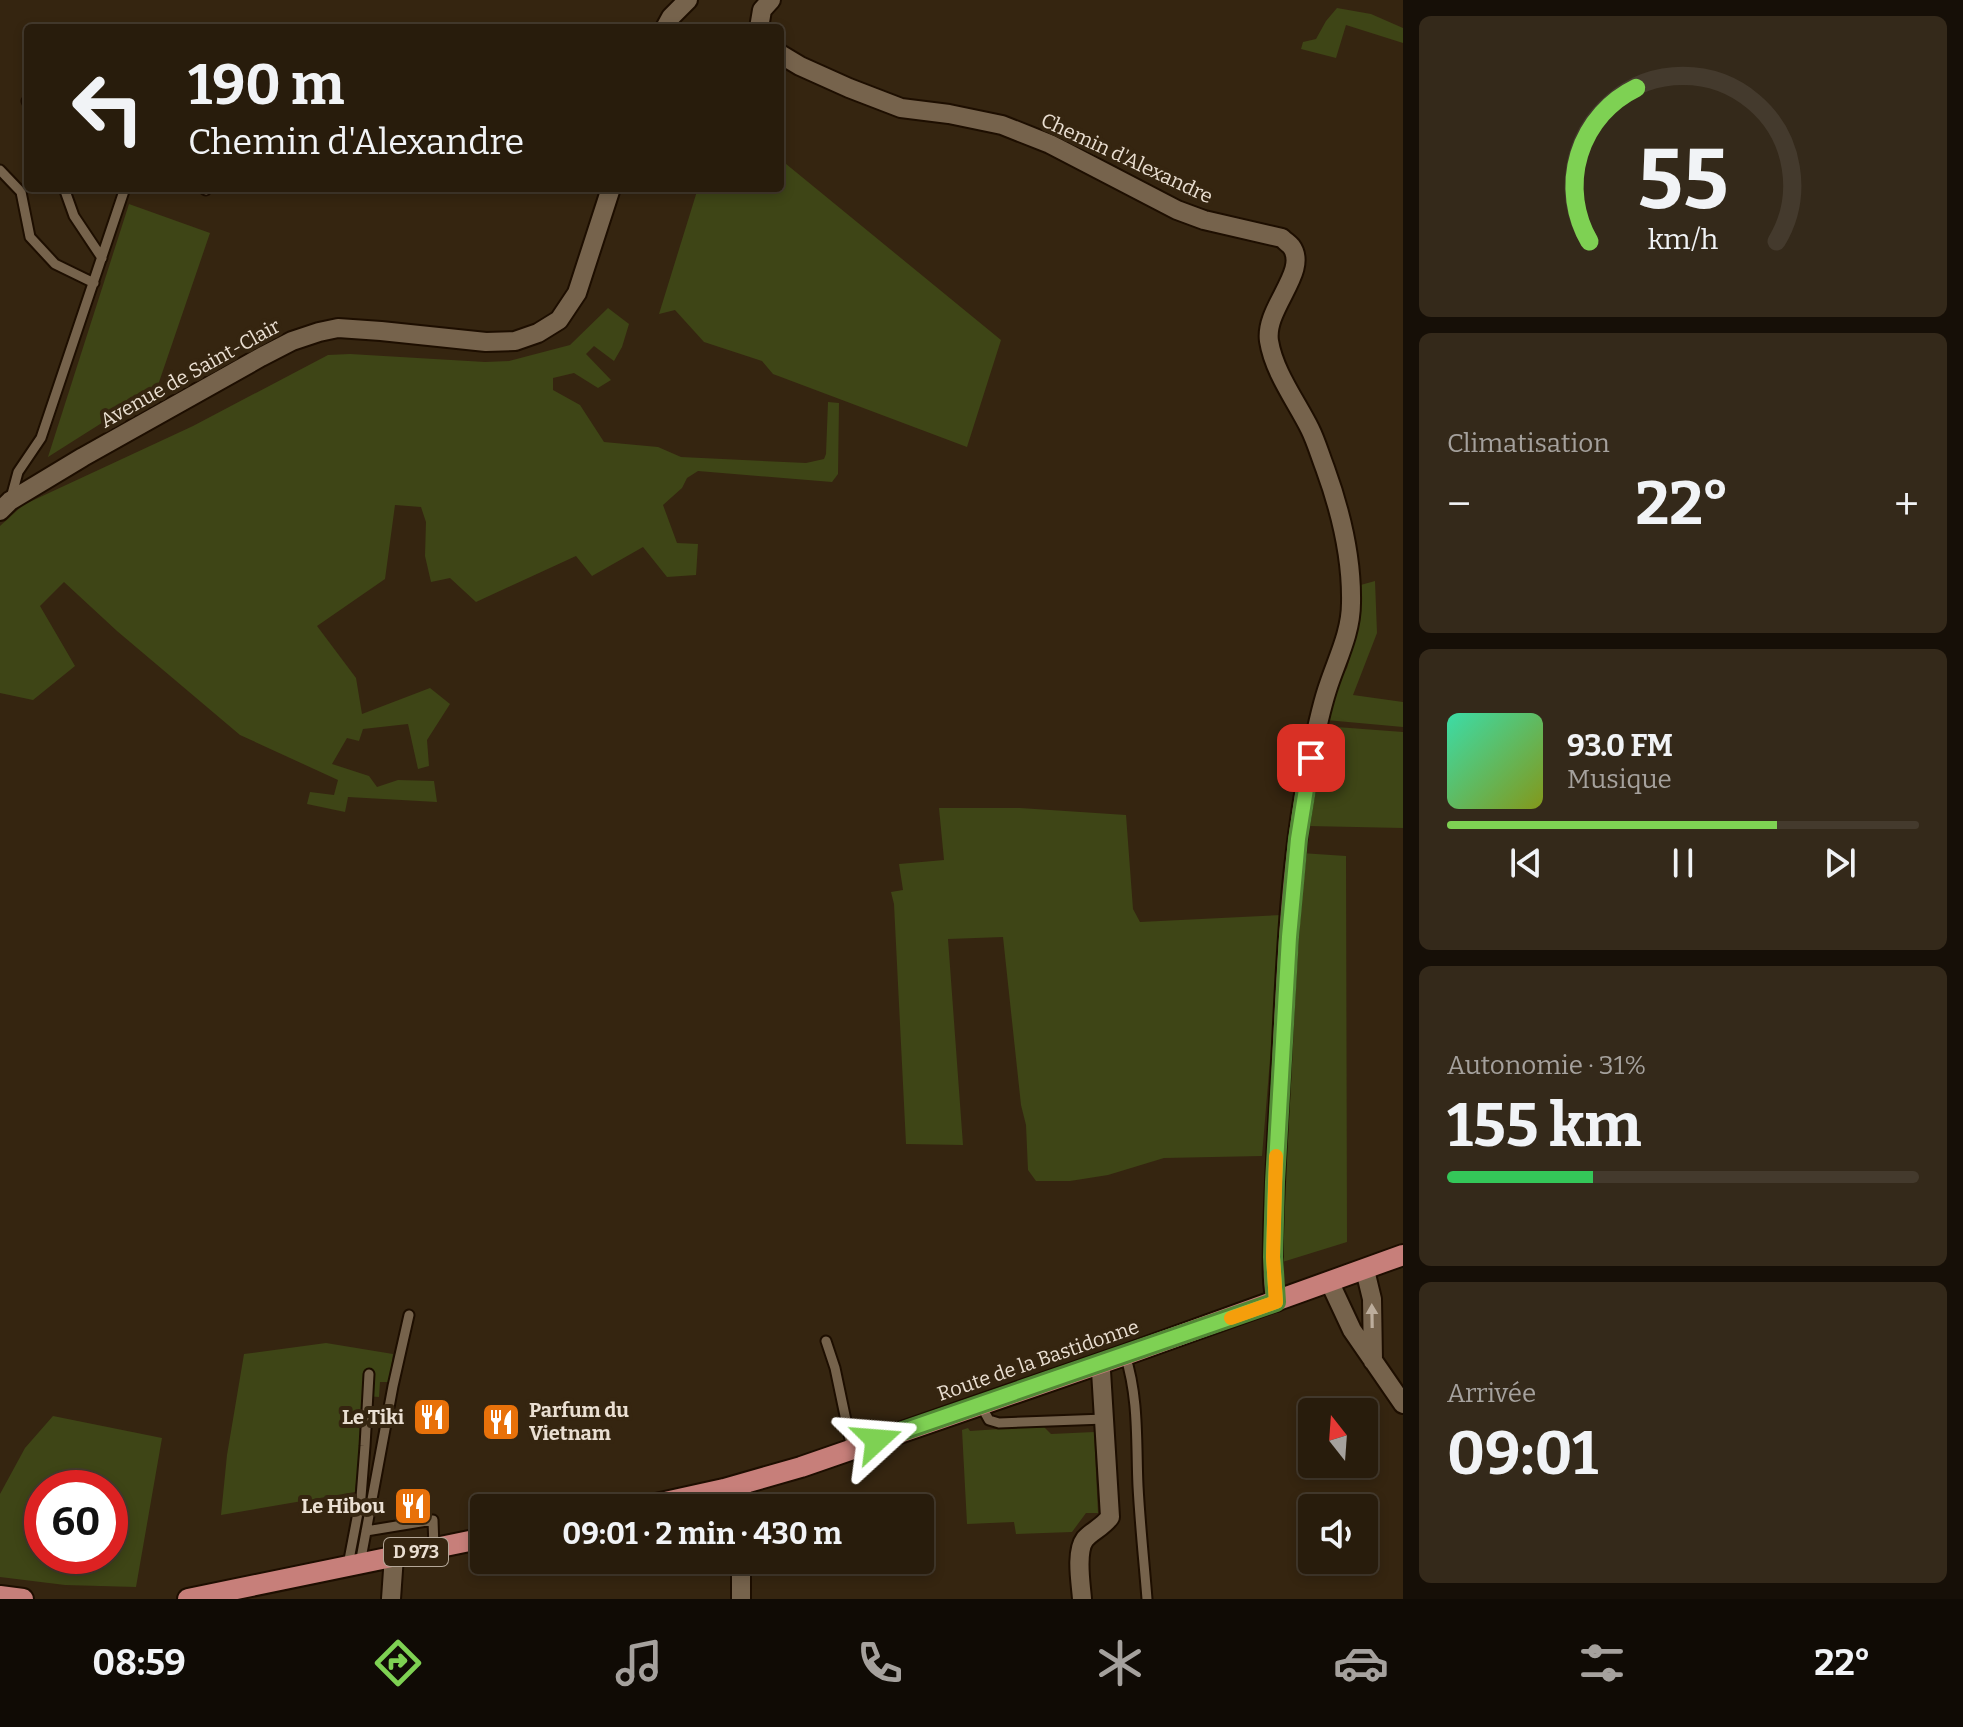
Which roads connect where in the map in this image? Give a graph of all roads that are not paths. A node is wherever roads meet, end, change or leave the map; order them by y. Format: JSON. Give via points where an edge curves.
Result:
{"nodes":[{"id":1,"x":688,"y":0,"type":"edge"},
{"id":2,"x":771,"y":0,"type":"edge"},
{"id":3,"x":667,"y":24,"type":"edge"},
{"id":4,"x":760,"y":24,"type":"edge"},
{"id":5,"x":784,"y":56,"type":"edge"},
{"id":6,"x":0,"y":170,"type":"edge"},
{"id":7,"x":65,"y":192,"type":"edge"},
{"id":8,"x":124,"y":192,"type":"edge"},
{"id":9,"x":610,"y":192,"type":"edge"},
{"id":10,"x":102,"y":258,"type":"junction"},
{"id":11,"x":94,"y":283,"type":"junction"},
{"id":12,"x":5,"y":506,"type":"edge"},
{"id":13,"x":1403,"y":1255,"type":"edge"},
{"id":14,"x":1365,"y":1270,"type":"junction"},
{"id":15,"x":1330,"y":1283,"type":"junction"},
{"id":16,"x":1276,"y":1302,"type":"junction"},
{"id":17,"x":409,"y":1315,"type":"dead end"},
{"id":18,"x":826,"y":1341,"type":"dead end"},
{"id":19,"x":1125,"y":1355,"type":"junction"},
{"id":20,"x":1374,"y":1364,"type":"junction"},
{"id":21,"x":1098,"y":1365,"type":"junction"},
{"id":22,"x":369,"y":1374,"type":"dead end"},
{"id":23,"x":980,"y":1404,"type":"junction"},
{"id":24,"x":1403,"y":1404,"type":"edge"},
{"id":25,"x":1105,"y":1419,"type":"junction"},
{"id":26,"x":852,"y":1449,"type":"junction"},
{"id":27,"x":742,"y":1484,"type":"junction"},
{"id":28,"x":699,"y":1494,"type":"edge"},
{"id":29,"x":742,"y":1494,"type":"edge"},
{"id":30,"x":366,"y":1531,"type":"junction"},
{"id":31,"x":470,"y":1541,"type":"edge"},
{"id":32,"x":434,"y":1548,"type":"junction"},
{"id":33,"x":394,"y":1556,"type":"junction"},
{"id":34,"x":354,"y":1565,"type":"junction"},
{"id":35,"x":741,"y":1574,"type":"edge"},
{"id":36,"x":218,"y":1596,"type":"edge"},
{"id":37,"x":1,"y":1598,"type":"edge"},
{"id":38,"x":23,"y":1599,"type":"edge"},
{"id":39,"x":191,"y":1599,"type":"edge"},
{"id":40,"x":391,"y":1599,"type":"edge"},
{"id":41,"x":741,"y":1599,"type":"edge"},
{"id":42,"x":1082,"y":1599,"type":"edge"},
{"id":43,"x":1147,"y":1599,"type":"edge"}],
"edges":[{"from":1,"to":3,"type":"street"},
{"from":2,"to":4,"type":"street"},
{"from":5,"to":16,"type":"street","name":"Chemin d'Alexandre","via":[[901,108],[1002,125],[1177,210],[1282,238],[1292,246],[1295,273],[1269,323],[1269,340],[1340,510],[1351,602],[1350,623],[1320,712],[1298,839],[1275,1177]]},
{"from":6,"to":11,"type":"lane","via":[[21,192],[30,237],[55,264]]},
{"from":7,"to":10,"type":"lane","via":[[74,216]]},
{"from":8,"to":10,"type":"lane"},
{"from":9,"to":12,"type":"street","name":"Avenue de Saint-Clair","via":[[577,293],[559,320],[538,333],[486,342],[338,328],[319,332],[261,357]]},
{"from":10,"to":11,"type":"lane"},
{"from":11,"to":12,"type":"lane","via":[[41,438],[18,472]]},
{"from":13,"to":14,"type":"main road","name":"Route de la Bastidonne"},
{"from":14,"to":15,"type":"main road","name":"Route de la Bastidonne"},
{"from":20,"to":14,"type":"street","one_way":true,"via":[[1372,1299]]},
{"from":15,"to":16,"type":"main road","name":"Route de la Bastidonne"},
{"from":15,"to":20,"type":"street"},
{"from":16,"to":19,"type":"main road","name":"Route de la Bastidonne"},
{"from":17,"to":30,"type":"lane"},
{"from":18,"to":26,"type":"lane"},
{"from":19,"to":21,"type":"main road","name":"Route de la Bastidonne"},
{"from":19,"to":43,"type":"lane","via":[[1136,1401]]},
{"from":20,"to":24,"type":"street"},
{"from":21,"to":23,"type":"main road","name":"Route de la Bastidonne"},
{"from":21,"to":25,"type":"street"},
{"from":22,"to":34,"type":"lane"},
{"from":23,"to":25,"type":"lane","via":[[989,1420],[999,1423]]},
{"from":23,"to":26,"type":"main road","name":"Route de la Bastidonne"},
{"from":25,"to":42,"type":"street","via":[[1110,1517],[1081,1549]]},
{"from":26,"to":27,"type":"main road","name":"Route de la Bastidonne"},
{"from":27,"to":28,"type":"main road","name":"Route de la Bastidonne"},
{"from":27,"to":29,"type":"street"},
{"from":30,"to":32,"type":"lane","via":[[433,1520]]},
{"from":30,"to":34,"type":"lane"},
{"from":31,"to":32,"type":"main road","number":"D 973"},
{"from":32,"to":33,"type":"main road","number":"D 973"},
{"from":33,"to":34,"type":"main road","number":"D 973"},
{"from":33,"to":40,"type":"street"},
{"from":34,"to":36,"type":"main road","number":"D 973"},
{"from":35,"to":41,"type":"street"},
{"from":36,"to":39,"type":"main road","number":"D 973"},
{"from":37,"to":38,"type":"main road"}]}
